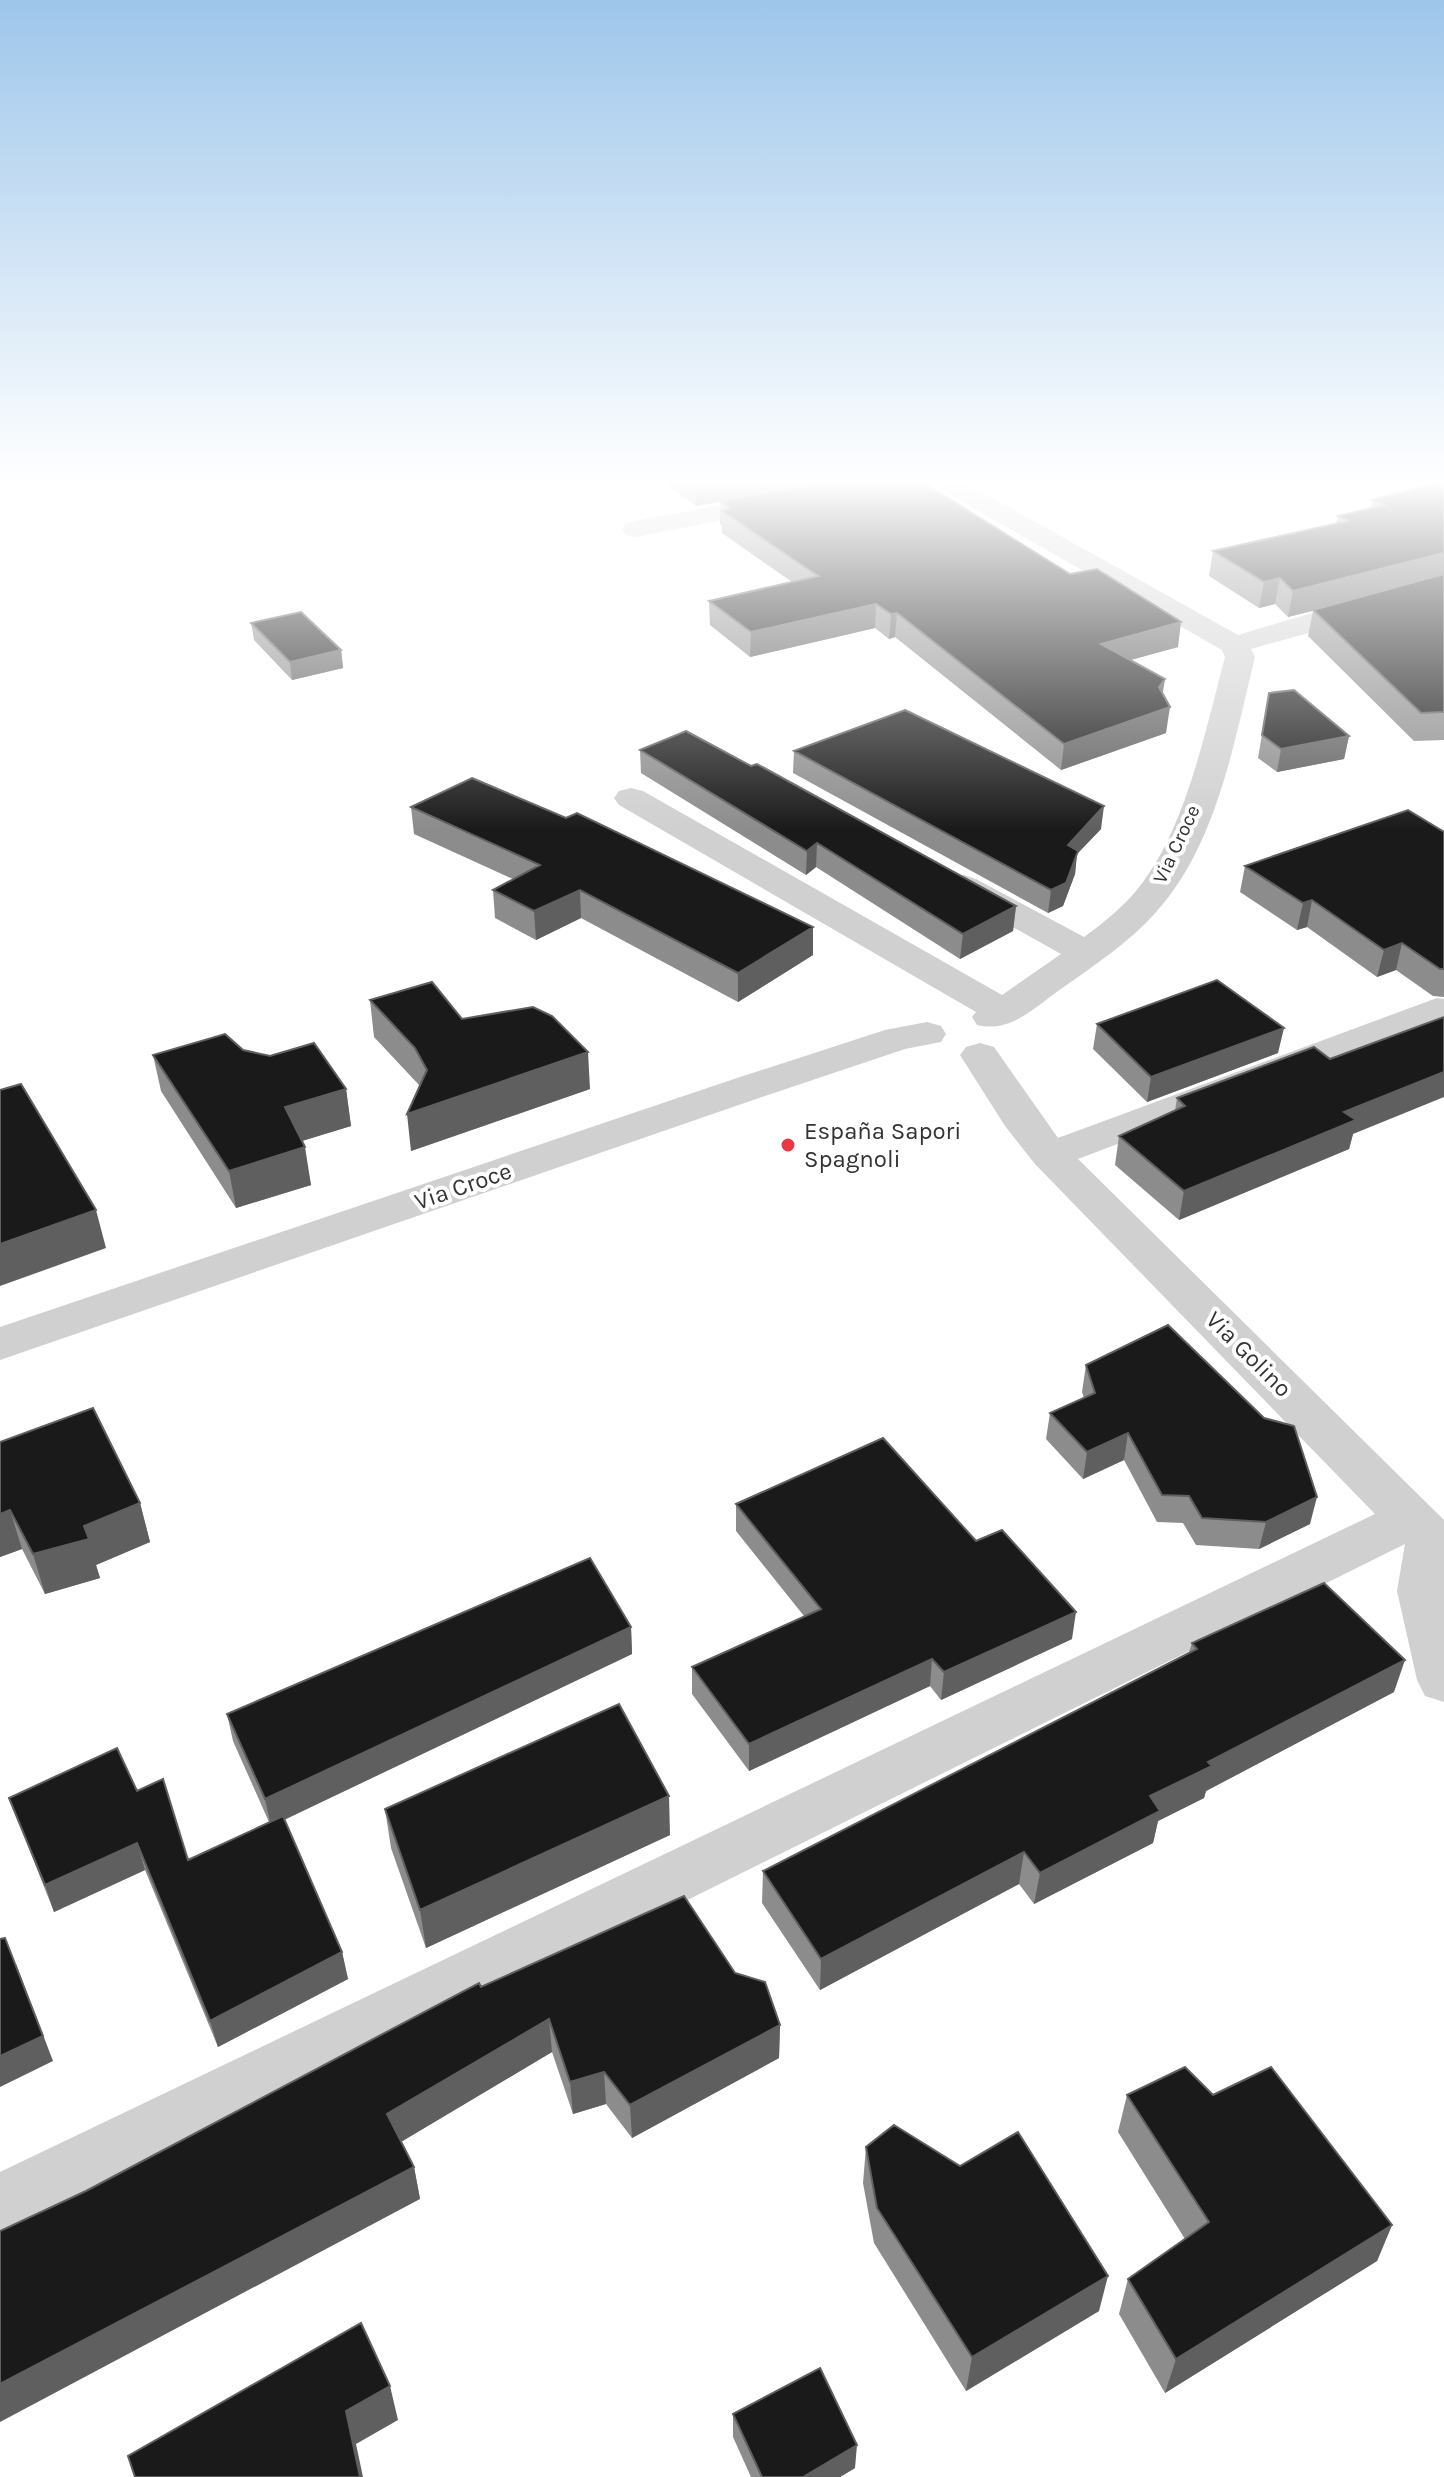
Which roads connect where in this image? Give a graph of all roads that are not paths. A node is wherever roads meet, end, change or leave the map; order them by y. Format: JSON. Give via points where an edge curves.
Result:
{"nodes":[{"id":1,"x":1152,"y":599,"type":"edge"},
{"id":2,"x":1397,"y":599,"type":"edge"},
{"id":3,"x":1235,"y":645,"type":"junction"},
{"id":4,"x":631,"y":798,"type":"dead end"},
{"id":5,"x":931,"y":867,"type":"edge"},
{"id":6,"x":1084,"y":952,"type":"junction"},
{"id":7,"x":1437,"y":1009,"type":"dead end"},
{"id":8,"x":992,"y":1028,"type":"junction"},
{"id":9,"x":1050,"y":1155,"type":"junction"},
{"id":10,"x":0,"y":1344,"type":"edge"},
{"id":11,"x":1430,"y":1534,"type":"edge"},
{"id":12,"x":1444,"y":1680,"type":"edge"},
{"id":13,"x":0,"y":2207,"type":"edge"}],
"edges":[{"from":1,"to":3,"type":"street"},
{"from":2,"to":3,"type":"street"},
{"from":3,"to":6,"type":"street","name":"Via Croce","via":[[1237,669],[1176,853],[1158,887]]},
{"from":4,"to":8,"type":"street"},
{"from":5,"to":6,"type":"street"},
{"from":6,"to":8,"type":"street","name":"Via Croce"},
{"from":7,"to":9,"type":"street"},
{"from":8,"to":9,"type":"street","name":"Via Golino","via":[[1026,1126]]},
{"from":8,"to":10,"type":"street","name":"Via Croce","via":[[945,1051],[927,1034],[899,1038]]},
{"from":9,"to":11,"type":"street","name":"Via Golino"},
{"from":11,"to":12,"type":"street","via":[[1423,1591]]},
{"from":11,"to":13,"type":"street"}]}
